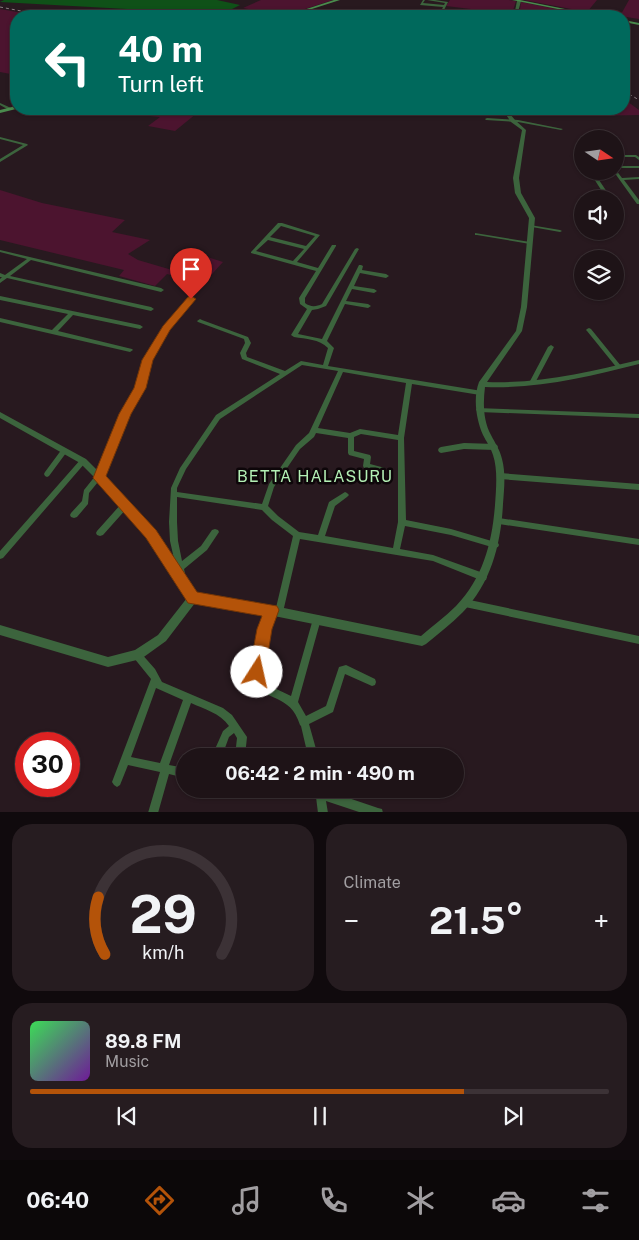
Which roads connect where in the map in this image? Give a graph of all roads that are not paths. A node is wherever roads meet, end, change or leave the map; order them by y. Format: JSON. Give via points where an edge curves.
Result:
{"nodes":[{"id":1,"x":341,"y":0,"type":"edge"},
{"id":2,"x":424,"y":0,"type":"edge"},
{"id":3,"x":428,"y":0,"type":"edge"},
{"id":4,"x":516,"y":0,"type":"edge"},
{"id":5,"x":447,"y":1,"type":"edge"},
{"id":6,"x":444,"y":6,"type":"junction"},
{"id":7,"x":307,"y":10,"type":"edge"},
{"id":8,"x":312,"y":10,"type":"edge"},
{"id":9,"x":442,"y":10,"type":"edge"},
{"id":10,"x":567,"y":10,"type":"edge"},
{"id":11,"x":508,"y":115,"type":"edge"},
{"id":12,"x":487,"y":119,"type":"dead end"},
{"id":13,"x":513,"y":121,"type":"junction"},
{"id":14,"x":561,"y":129,"type":"dead end"},
{"id":15,"x":0,"y":138,"type":"edge"},
{"id":16,"x":0,"y":152,"type":"edge"},
{"id":17,"x":9,"y":155,"type":"junction"},
{"id":18,"x":624,"y":156,"type":"edge"},
{"id":19,"x":639,"y":159,"type":"edge"},
{"id":20,"x":0,"y":161,"type":"edge"},
{"id":21,"x":624,"y":167,"type":"edge"},
{"id":22,"x":639,"y":167,"type":"edge"},
{"id":23,"x":639,"y":178,"type":"edge"},
{"id":24,"x":624,"y":179,"type":"edge"},
{"id":25,"x":622,"y":180,"type":"edge"},
{"id":26,"x":639,"y":190,"type":"edge"},
{"id":27,"x":630,"y":191,"type":"junction"},
{"id":28,"x":639,"y":203,"type":"edge"},
{"id":29,"x":532,"y":226,"type":"junction"},
{"id":30,"x":560,"y":231,"type":"dead end"},
{"id":31,"x":477,"y":234,"type":"dead end"},
{"id":32,"x":267,"y":238,"type":"junction"},
{"id":33,"x":530,"y":243,"type":"junction"},
{"id":34,"x":334,"y":246,"type":"dead end"},
{"id":35,"x":307,"y":248,"type":"junction"},
{"id":36,"x":357,"y":249,"type":"dead end"},
{"id":37,"x":0,"y":251,"type":"edge"},
{"id":38,"x":31,"y":258,"type":"junction"},
{"id":39,"x":294,"y":263,"type":"junction"},
{"id":40,"x":319,"y":270,"type":"junction"},
{"id":41,"x":3,"y":275,"type":"edge"},
{"id":42,"x":386,"y":276,"type":"dead end"},
{"id":43,"x":0,"y":281,"type":"edge"},
{"id":44,"x":351,"y":287,"type":"junction"},
{"id":45,"x":161,"y":290,"type":"dead end"},
{"id":46,"x":374,"y":291,"type":"dead end"},
{"id":47,"x":0,"y":298,"type":"edge"},
{"id":48,"x":191,"y":299,"type":"dead end"},
{"id":49,"x":344,"y":302,"type":"junction"},
{"id":50,"x":368,"y":306,"type":"dead end"},
{"id":51,"x":310,"y":308,"type":"junction"},
{"id":52,"x":151,"y":309,"type":"dead end"},
{"id":53,"x":72,"y":313,"type":"junction"},
{"id":54,"x":0,"y":320,"type":"edge"},
{"id":55,"x":200,"y":321,"type":"dead end"},
{"id":56,"x":140,"y":327,"type":"dead end"},
{"id":57,"x":589,"y":330,"type":"dead end"},
{"id":58,"x":54,"y":332,"type":"junction"},
{"id":59,"x":324,"y":341,"type":"junction"},
{"id":60,"x":551,"y":347,"type":"dead end"},
{"id":61,"x":130,"y":350,"type":"dead end"},
{"id":62,"x":639,"y":362,"type":"edge"},
{"id":63,"x":325,"y":367,"type":"junction"},
{"id":64,"x":619,"y":367,"type":"junction"},
{"id":65,"x":341,"y":370,"type":"junction"},
{"id":66,"x":285,"y":373,"type":"junction"},
{"id":67,"x":409,"y":382,"type":"junction"},
{"id":68,"x":532,"y":383,"type":"junction"},
{"id":69,"x":481,"y":389,"type":"junction"},
{"id":70,"x":479,"y":410,"type":"junction"},
{"id":71,"x":0,"y":415,"type":"edge"},
{"id":72,"x":639,"y":416,"type":"edge"},
{"id":73,"x":315,"y":430,"type":"junction"},
{"id":74,"x":351,"y":436,"type":"junction"},
{"id":75,"x":401,"y":438,"type":"junction"},
{"id":76,"x":495,"y":448,"type":"junction"},
{"id":77,"x":441,"y":450,"type":"dead end"},
{"id":78,"x":64,"y":451,"type":"junction"},
{"id":79,"x":83,"y":461,"type":"junction"},
{"id":80,"x":383,"y":470,"type":"dead end"},
{"id":81,"x":47,"y":474,"type":"dead end"},
{"id":82,"x":500,"y":476,"type":"junction"},
{"id":83,"x":99,"y":478,"type":"junction"},
{"id":84,"x":639,"y":487,"type":"edge"},
{"id":85,"x":174,"y":494,"type":"junction"},
{"id":86,"x":345,"y":495,"type":"dead end"},
{"id":87,"x":125,"y":505,"type":"junction"},
{"id":88,"x":264,"y":507,"type":"junction"},
{"id":89,"x":74,"y":515,"type":"dead end"},
{"id":90,"x":499,"y":521,"type":"junction"},
{"id":91,"x":402,"y":522,"type":"junction"},
{"id":92,"x":215,"y":532,"type":"dead end"},
{"id":93,"x":100,"y":533,"type":"dead end"},
{"id":94,"x":297,"y":535,"type":"junction"},
{"id":95,"x":320,"y":539,"type":"junction"},
{"id":96,"x":639,"y":542,"type":"edge"},
{"id":97,"x":495,"y":544,"type":"junction"},
{"id":98,"x":396,"y":552,"type":"junction"},
{"id":99,"x":0,"y":556,"type":"edge"},
{"id":100,"x":180,"y":567,"type":"junction"},
{"id":101,"x":483,"y":577,"type":"junction"},
{"id":102,"x":183,"y":584,"type":"junction"},
{"id":103,"x":193,"y":598,"type":"junction"},
{"id":104,"x":465,"y":603,"type":"junction"},
{"id":105,"x":275,"y":611,"type":"junction"},
{"id":106,"x":317,"y":619,"type":"junction"},
{"id":107,"x":0,"y":630,"type":"edge"},
{"id":108,"x":639,"y":640,"type":"edge"},
{"id":109,"x":137,"y":655,"type":"junction"},
{"id":110,"x":156,"y":679,"type":"junction"},
{"id":111,"x":372,"y":682,"type":"dead end"},
{"id":112,"x":188,"y":698,"type":"junction"},
{"id":113,"x":293,"y":704,"type":"junction"},
{"id":114,"x":303,"y":722,"type":"junction"},
{"id":115,"x":235,"y":727,"type":"junction"},
{"id":116,"x":220,"y":748,"type":"edge"},
{"id":117,"x":241,"y":748,"type":"edge"},
{"id":118,"x":311,"y":748,"type":"edge"},
{"id":119,"x":125,"y":760,"type":"junction"},
{"id":120,"x":165,"y":769,"type":"junction"},
{"id":121,"x":176,"y":771,"type":"edge"},
{"id":122,"x":117,"y":782,"type":"dead end"},
{"id":123,"x":322,"y":798,"type":"edge"},
{"id":124,"x":338,"y":798,"type":"edge"},
{"id":125,"x":153,"y":812,"type":"edge"},
{"id":126,"x":323,"y":812,"type":"edge"},
{"id":127,"x":378,"y":812,"type":"edge"}],
"edges":[{"from":1,"to":7,"type":"main road"},
{"from":1,"to":8,"type":"main road"},
{"from":2,"to":6,"type":"street","via":[[420,4]]},
{"from":3,"to":5,"type":"street"},
{"from":4,"to":10,"type":"main road"},
{"from":5,"to":6,"type":"street"},
{"from":6,"to":9,"type":"street"},
{"from":11,"to":13,"type":"street"},
{"from":12,"to":13,"type":"street"},
{"from":13,"to":14,"type":"street"},
{"from":13,"to":29,"type":"street","via":[[524,130],[516,178],[518,192],[532,218]]},
{"from":15,"to":17,"type":"street","via":[[26,145]]},
{"from":16,"to":17,"type":"street"},
{"from":17,"to":20,"type":"street"},
{"from":18,"to":19,"type":"street"},
{"from":21,"to":22,"type":"street"},
{"from":23,"to":24,"type":"street"},
{"from":25,"to":27,"type":"street"},
{"from":26,"to":27,"type":"street"},
{"from":27,"to":28,"type":"street"},
{"from":29,"to":30,"type":"street"},
{"from":29,"to":33,"type":"street"},
{"from":31,"to":33,"type":"street"},
{"from":32,"to":35,"type":"street"},
{"from":32,"to":35,"type":"street","via":[[280,224],[318,235]]},
{"from":32,"to":39,"type":"street","via":[[252,252]]},
{"from":33,"to":69,"type":"street","via":[[520,331]]},
{"from":34,"to":40,"type":"street"},
{"from":35,"to":39,"type":"street"},
{"from":36,"to":51,"type":"street","via":[[324,305]]},
{"from":37,"to":38,"type":"street"},
{"from":38,"to":41,"type":"street"},
{"from":38,"to":45,"type":"street"},
{"from":39,"to":40,"type":"street"},
{"from":40,"to":51,"type":"street","via":[[302,298],[302,303]]},
{"from":41,"to":43,"type":"street"},
{"from":41,"to":52,"type":"street"},
{"from":42,"to":44,"type":"street","via":[[360,269]]},
{"from":44,"to":46,"type":"street"},
{"from":44,"to":49,"type":"street"},
{"from":47,"to":53,"type":"street"},
{"from":48,"to":83,"type":"street","via":[[166,328],[148,360],[140,388],[125,414]]},
{"from":49,"to":50,"type":"street"},
{"from":49,"to":59,"type":"street"},
{"from":51,"to":59,"type":"street","via":[[294,335]]},
{"from":53,"to":56,"type":"street"},
{"from":53,"to":58,"type":"street"},
{"from":54,"to":58,"type":"street"},
{"from":55,"to":66,"type":"street","via":[[246,338],[244,358]]},
{"from":57,"to":64,"type":"street"},
{"from":58,"to":61,"type":"street"},
{"from":59,"to":63,"type":"street","via":[[331,348]]},
{"from":60,"to":68,"type":"street"},
{"from":62,"to":64,"type":"street"},
{"from":63,"to":65,"type":"street"},
{"from":63,"to":66,"type":"street","via":[[301,363]]},
{"from":64,"to":68,"type":"street"},
{"from":65,"to":67,"type":"street"},
{"from":65,"to":73,"type":"street"},
{"from":66,"to":85,"type":"street","via":[[218,417],[183,468]]},
{"from":67,"to":69,"type":"street"},
{"from":67,"to":75,"type":"street"},
{"from":68,"to":69,"type":"street"},
{"from":69,"to":70,"type":"street"},
{"from":70,"to":72,"type":"street"},
{"from":70,"to":76,"type":"street"},
{"from":71,"to":78,"type":"street"},
{"from":73,"to":74,"type":"street"},
{"from":73,"to":88,"type":"street","via":[[298,447],[271,486]]},
{"from":74,"to":75,"type":"street","via":[[360,431]]},
{"from":74,"to":80,"type":"street","via":[[351,453],[368,457],[366,466]]},
{"from":75,"to":91,"type":"street"},
{"from":76,"to":77,"type":"street","via":[[464,446]]},
{"from":76,"to":82,"type":"street"},
{"from":78,"to":79,"type":"street"},
{"from":78,"to":81,"type":"street"},
{"from":79,"to":83,"type":"street"},
{"from":79,"to":99,"type":"street"},
{"from":82,"to":84,"type":"street"},
{"from":82,"to":90,"type":"street"},
{"from":83,"to":87,"type":"street"},
{"from":83,"to":89,"type":"street","via":[[86,492],[85,502]]},
{"from":85,"to":88,"type":"street"},
{"from":85,"to":100,"type":"street","via":[[174,541]]},
{"from":86,"to":95,"type":"street","via":[[332,504]]},
{"from":87,"to":93,"type":"street"},
{"from":87,"to":102,"type":"street","via":[[151,534]]},
{"from":88,"to":94,"type":"street"},
{"from":90,"to":96,"type":"street"},
{"from":90,"to":97,"type":"street"},
{"from":91,"to":97,"type":"street"},
{"from":91,"to":98,"type":"street"},
{"from":92,"to":100,"type":"street","via":[[204,548]]},
{"from":94,"to":95,"type":"street"},
{"from":94,"to":105,"type":"street"},
{"from":95,"to":98,"type":"street"},
{"from":97,"to":101,"type":"street"},
{"from":98,"to":101,"type":"street","via":[[433,558]]},
{"from":100,"to":102,"type":"street"},
{"from":101,"to":104,"type":"street"},
{"from":102,"to":103,"type":"street"},
{"from":103,"to":105,"type":"street"},
{"from":103,"to":109,"type":"street","via":[[162,638]]},
{"from":104,"to":106,"type":"street","via":[[422,641]]},
{"from":104,"to":108,"type":"street"},
{"from":105,"to":106,"type":"street"},
{"from":105,"to":113,"type":"street","via":[[264,629],[258,680],[261,686]]},
{"from":106,"to":113,"type":"street"},
{"from":107,"to":109,"type":"street","via":[[108,662]]},
{"from":109,"to":110,"type":"street"},
{"from":110,"to":112,"type":"street","via":[[159,685]]},
{"from":110,"to":119,"type":"street"},
{"from":111,"to":114,"type":"street","via":[[342,670],[330,708]]},
{"from":112,"to":115,"type":"street","via":[[220,711]]},
{"from":112,"to":120,"type":"street"},
{"from":113,"to":114,"type":"street"},
{"from":114,"to":118,"type":"street"},
{"from":115,"to":116,"type":"street","via":[[226,734]]},
{"from":115,"to":117,"type":"street","via":[[242,737]]},
{"from":119,"to":120,"type":"street"},
{"from":119,"to":122,"type":"street"},
{"from":120,"to":121,"type":"street"},
{"from":120,"to":125,"type":"street"},
{"from":123,"to":126,"type":"street"},
{"from":124,"to":127,"type":"street"}]}
